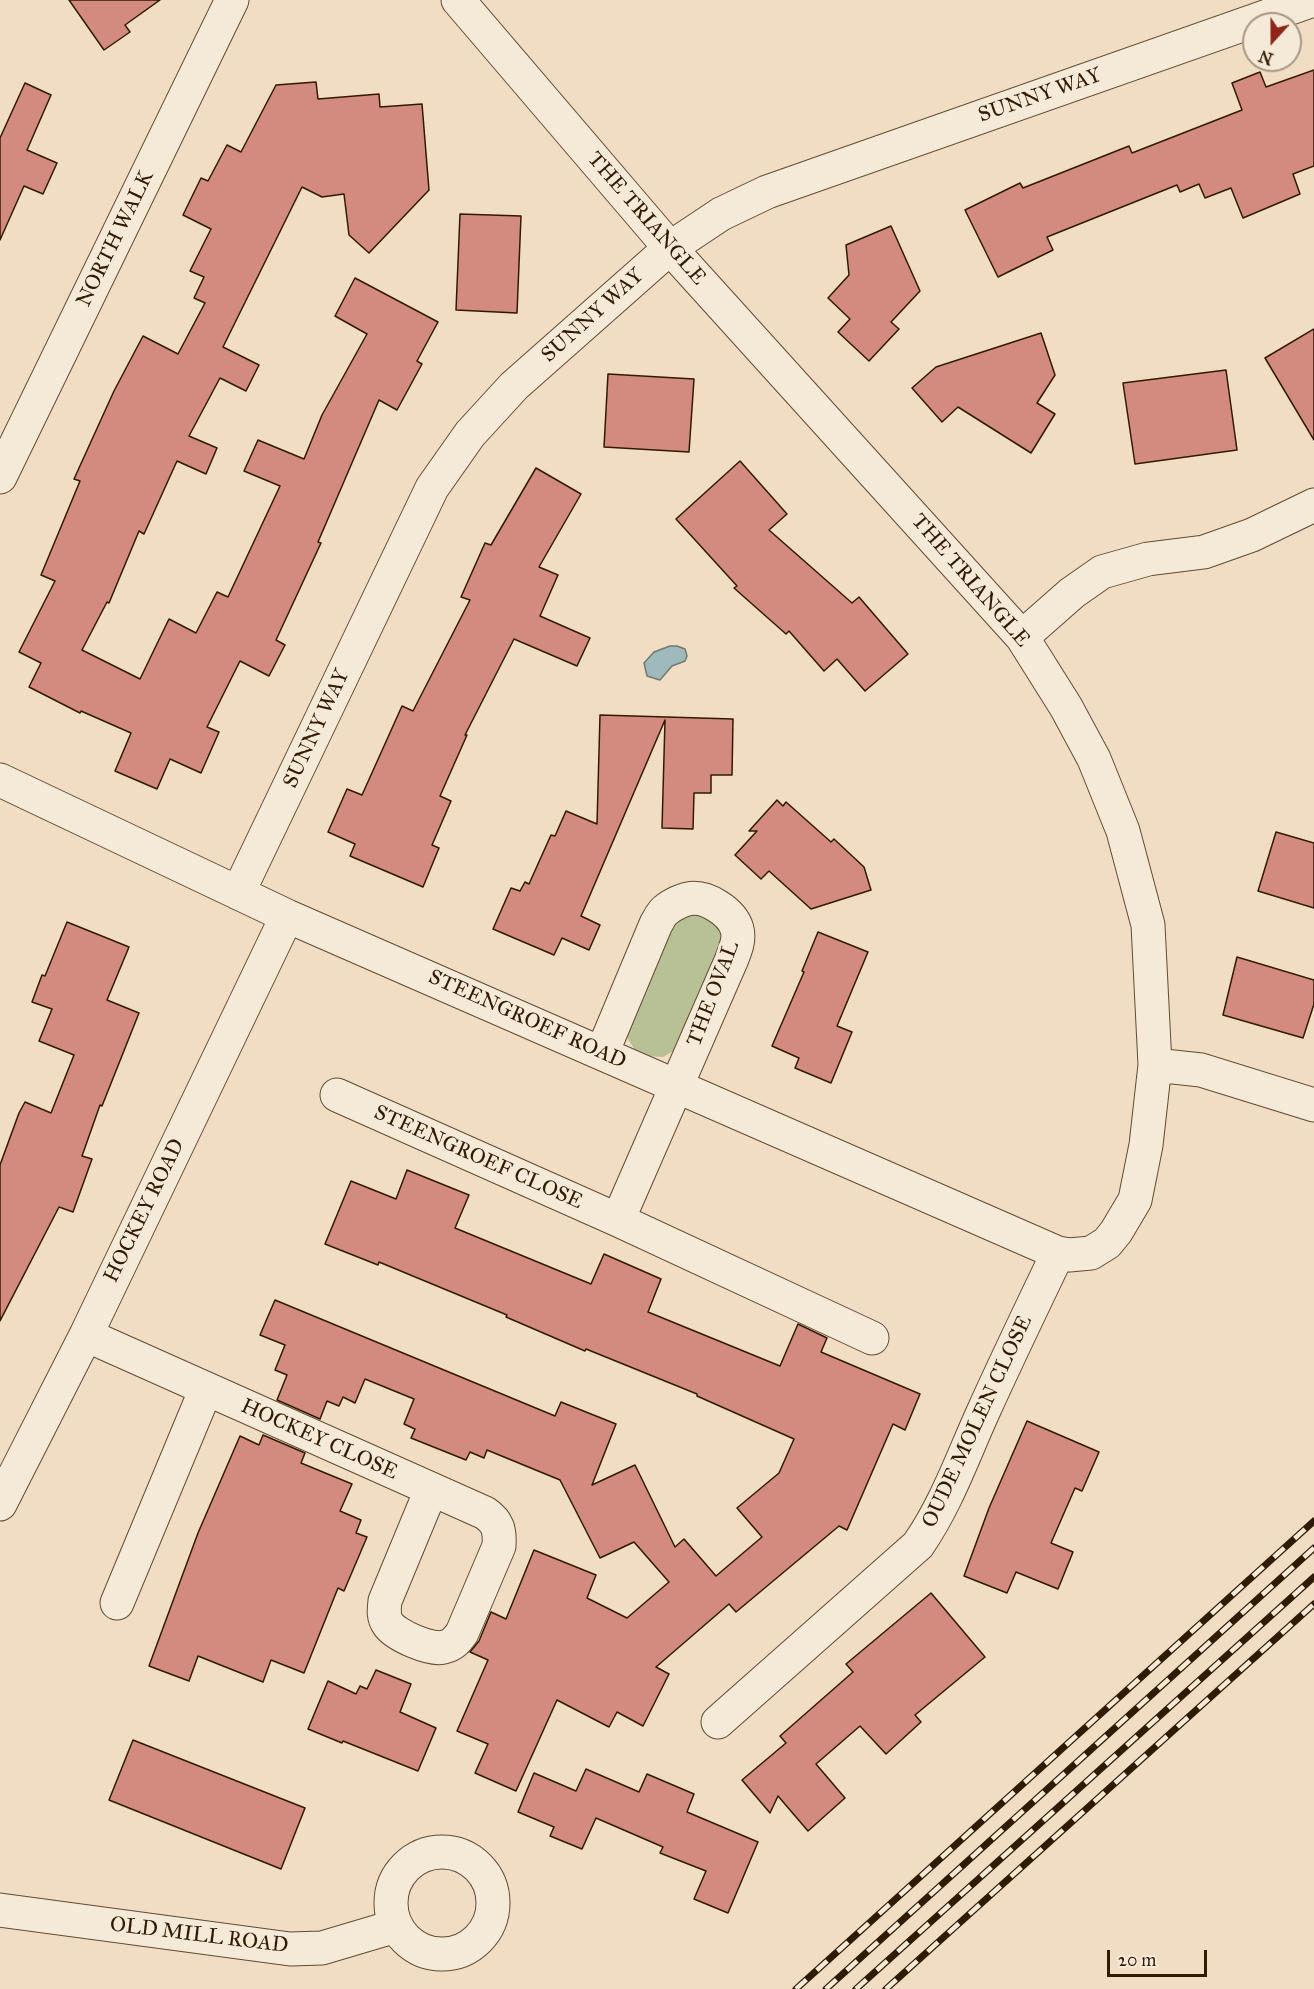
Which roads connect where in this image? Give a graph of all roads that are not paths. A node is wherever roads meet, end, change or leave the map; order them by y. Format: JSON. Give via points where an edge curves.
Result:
{"nodes":[{"id":1,"x":232,"y":0,"type":"edge"},
{"id":2,"x":458,"y":0,"type":"edge"},
{"id":3,"x":1313,"y":0,"type":"edge"},
{"id":4,"x":670,"y":248,"type":"junction"},
{"id":5,"x":0,"y":477,"type":"edge"},
{"id":6,"x":1314,"y":505,"type":"edge"},
{"id":7,"x":1022,"y":637,"type":"junction"},
{"id":8,"x":0,"y":780,"type":"edge"},
{"id":9,"x":238,"y":893,"type":"junction"},
{"id":10,"x":287,"y":916,"type":"junction"},
{"id":11,"x":602,"y":1053,"type":"junction"},
{"id":12,"x":1155,"y":1065,"type":"junction"},
{"id":13,"x":677,"y":1085,"type":"junction"},
{"id":14,"x":337,"y":1095,"type":"dead end"},
{"id":15,"x":1314,"y":1105,"type":"edge"},
{"id":16,"x":618,"y":1220,"type":"junction"},
{"id":17,"x":1058,"y":1253,"type":"junction"},
{"id":18,"x":86,"y":1335,"type":"junction"},
{"id":19,"x":872,"y":1338,"type":"dead end"},
{"id":20,"x":206,"y":1389,"type":"junction"},
{"id":21,"x":431,"y":1490,"type":"junction"},
{"id":22,"x":0,"y":1504,"type":"edge"},
{"id":23,"x":117,"y":1604,"type":"dead end"},
{"id":24,"x":718,"y":1722,"type":"dead end"},
{"id":25,"x":0,"y":1910,"type":"edge"},
{"id":26,"x":396,"y":1926,"type":"dead end"}],
"edges":[{"from":1,"to":5,"type":"street","name":"NORTH WALK"},
{"from":2,"to":4,"type":"street","name":"THE TRIANGLE"},
{"from":3,"to":4,"type":"street","name":"SUNNY WAY","via":[[767,192],[721,214]]},
{"from":4,"to":7,"type":"street","name":"THE TRIANGLE"},
{"from":4,"to":9,"type":"street","name":"SUNNY WAY","via":[[514,386],[470,434],[432,488]]},
{"from":6,"to":7,"type":"street","via":[[1252,535],[1204,552],[1148,559],[1102,572]]},
{"from":7,"to":12,"type":"street","name":"THE TRIANGLE","via":[[1094,759],[1123,831],[1148,925]]},
{"from":8,"to":9,"type":"street","name":"STEENGROEF ROAD"},
{"from":9,"to":10,"type":"street","name":"STEENGROEF ROAD"},
{"from":10,"to":11,"type":"street","name":"STEENGROEF ROAD"},
{"from":10,"to":18,"type":"street","name":"HOCKEY ROAD"},
{"from":11,"to":13,"type":"street","name":"STEENGROEF ROAD"},
{"from":11,"to":13,"type":"street","name":"THE OVAL","via":[[656,924],[666,909],[690,898],[705,901],[723,909],[732,919],[737,944]]},
{"from":12,"to":15,"type":"street","via":[[1201,1070]]},
{"from":12,"to":17,"type":"street","name":"THE TRIANGLE","via":[[1135,1200],[1107,1243],[1091,1253]]},
{"from":13,"to":16,"type":"street"},
{"from":13,"to":17,"type":"street","name":"STEENGROEF ROAD"},
{"from":14,"to":16,"type":"street","name":"STEENGROEF CLOSE"},
{"from":16,"to":19,"type":"street","name":"STEENGROEF CLOSE"},
{"from":17,"to":24,"type":"street","name":"OUDE MOLEN CLOSE","via":[[959,1471],[918,1545]]},
{"from":18,"to":20,"type":"street","name":"HOCKEY CLOSE"},
{"from":18,"to":22,"type":"street","name":"HOCKEY ROAD"},
{"from":20,"to":21,"type":"street","name":"HOCKEY CLOSE"},
{"from":20,"to":23,"type":"street"},
{"from":21,"to":21,"type":"street","name":"HOCKEY CLOSE","via":[[485,1513],[495,1520],[500,1532],[499,1546],[462,1633],[454,1643],[442,1648],[429,1647],[399,1634],[389,1626],[384,1614],[385,1601]]},
{"from":25,"to":26,"type":"street","name":"OLD MILL ROAD","via":[[290,1949],[322,1948]]}]}
